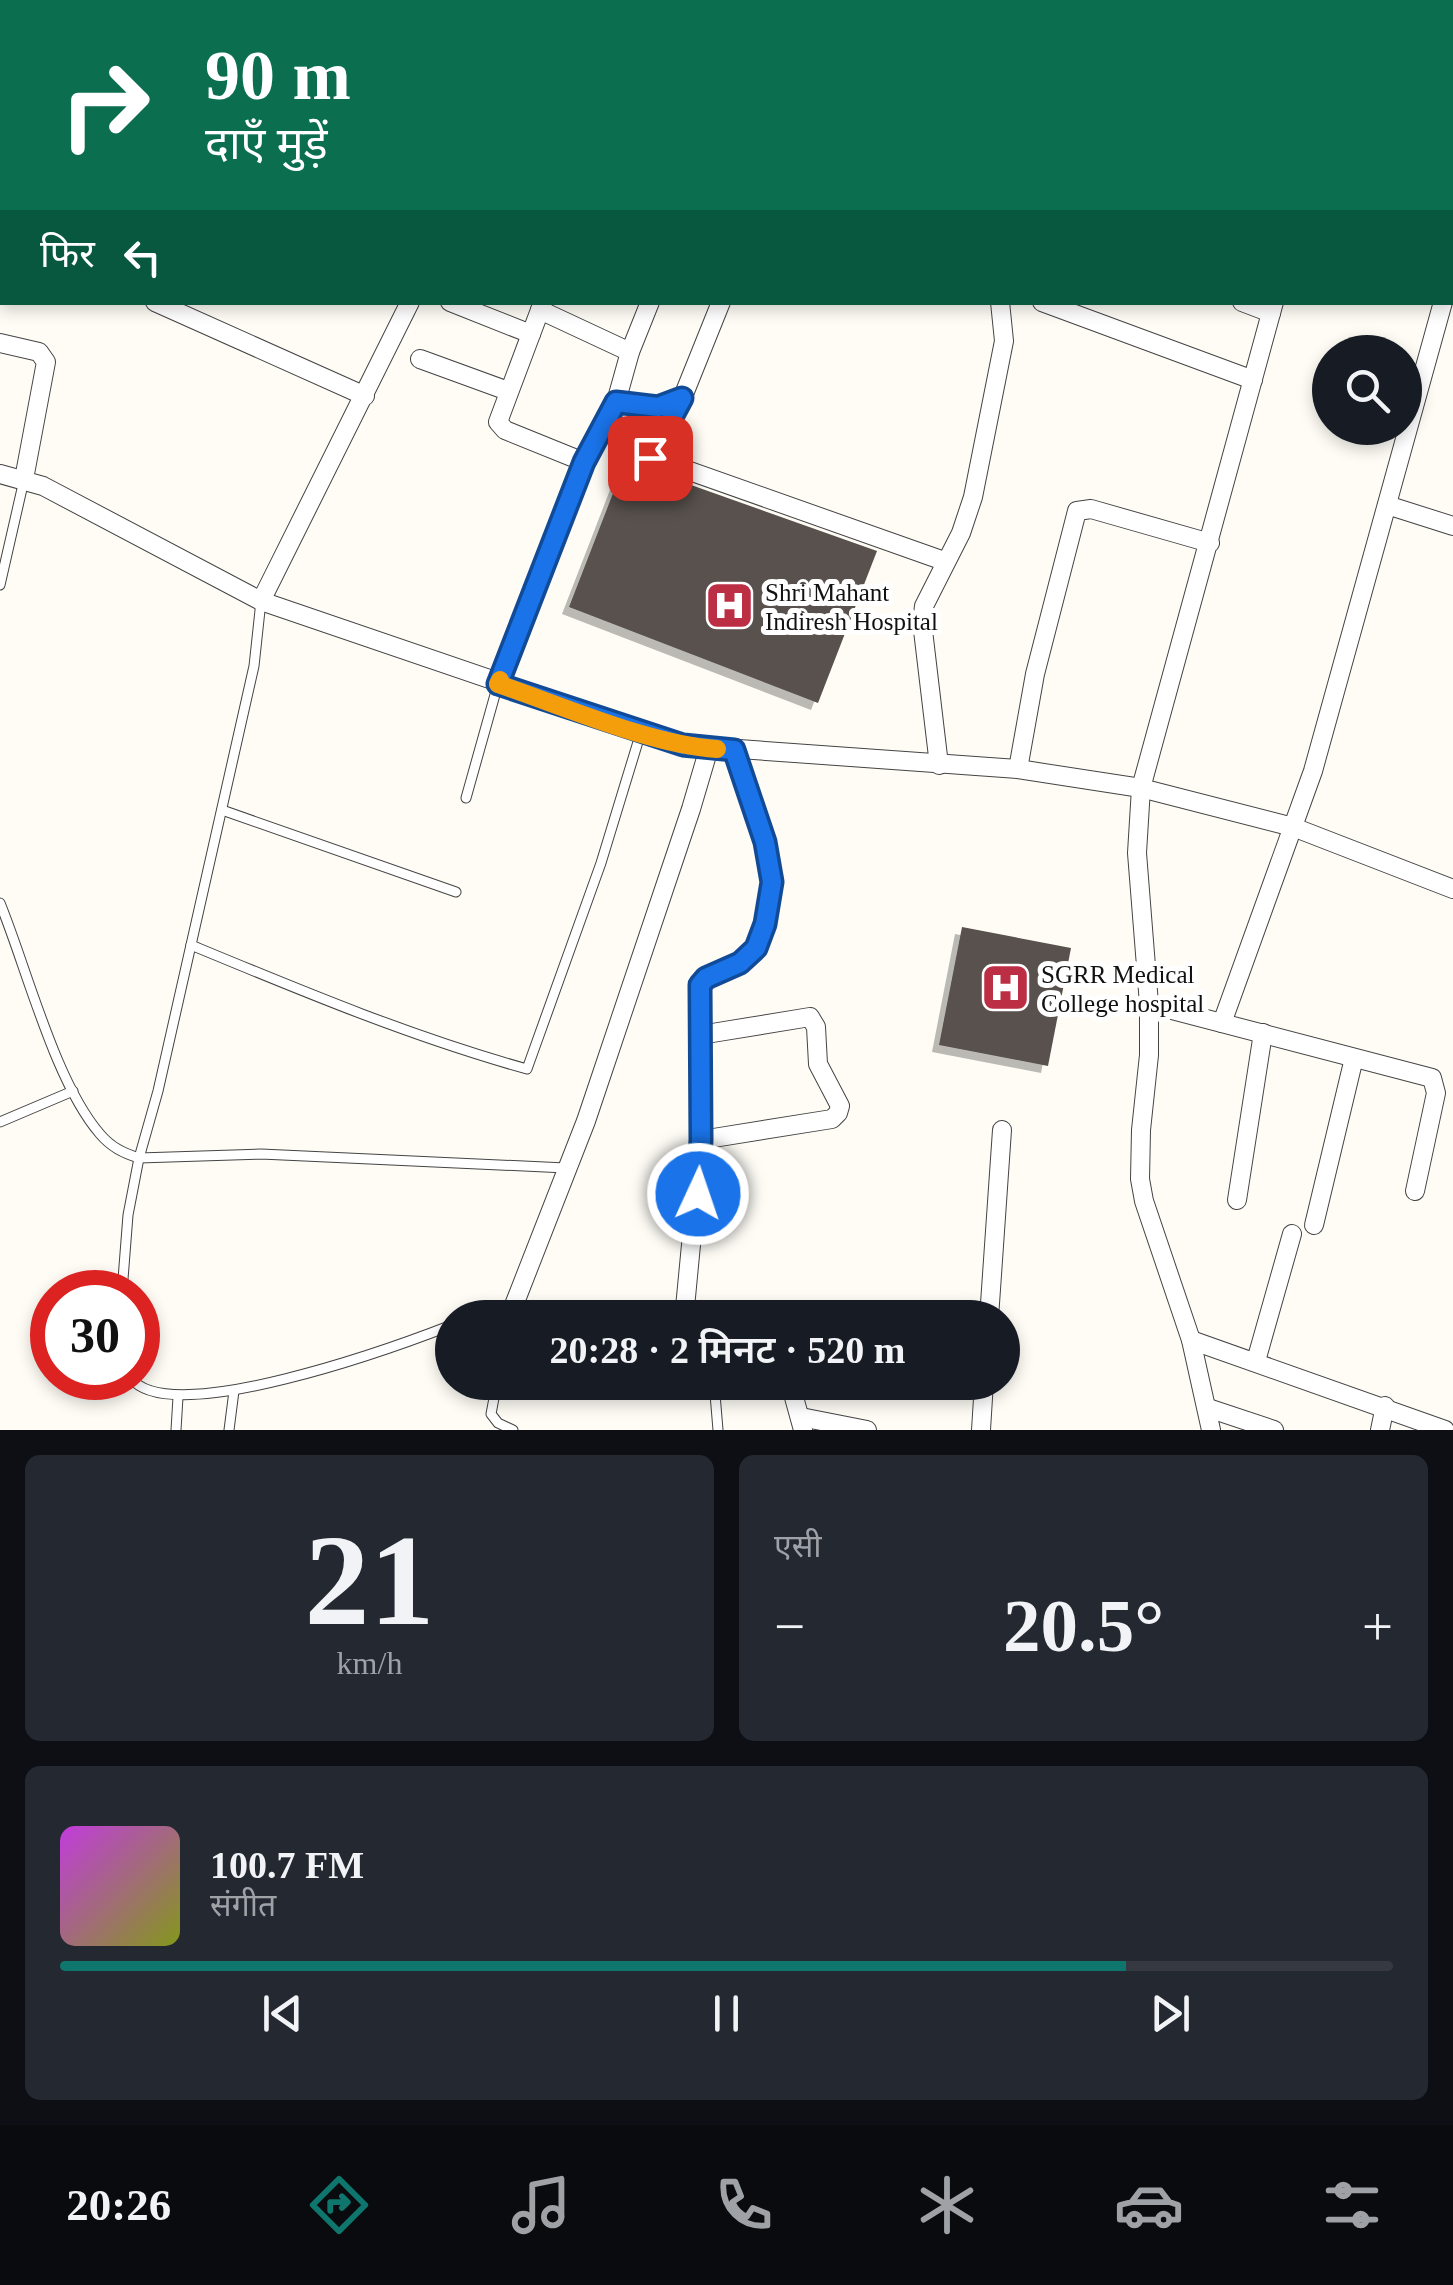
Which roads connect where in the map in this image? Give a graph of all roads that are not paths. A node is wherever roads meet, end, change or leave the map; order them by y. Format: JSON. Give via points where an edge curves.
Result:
{"nodes":[{"id":1,"x":161,"y":305,"type":"edge"},
{"id":2,"x":409,"y":305,"type":"edge"},
{"id":3,"x":458,"y":305,"type":"edge"},
{"id":4,"x":649,"y":305,"type":"edge"},
{"id":5,"x":720,"y":305,"type":"edge"},
{"id":6,"x":1000,"y":305,"type":"edge"},
{"id":7,"x":1050,"y":305,"type":"edge"},
{"id":8,"x":1443,"y":305,"type":"edge"},
{"id":9,"x":542,"y":306,"type":"edge"},
{"id":10,"x":1272,"y":308,"type":"edge"},
{"id":11,"x":531,"y":334,"type":"junction"},
{"id":12,"x":0,"y":343,"type":"edge"},
{"id":13,"x":630,"y":352,"type":"junction"},
{"id":14,"x":420,"y":359,"type":"dead end"},
{"id":15,"x":1253,"y":380,"type":"junction"},
{"id":16,"x":508,"y":391,"type":"junction"},
{"id":17,"x":365,"y":396,"type":"junction"},
{"id":18,"x":682,"y":398,"type":"junction"},
{"id":19,"x":616,"y":402,"type":"junction"},
{"id":20,"x":584,"y":462,"type":"junction"},
{"id":21,"x":0,"y":474,"type":"edge"},
{"id":22,"x":24,"y":479,"type":"junction"},
{"id":23,"x":1387,"y":505,"type":"junction"},
{"id":24,"x":1453,"y":526,"type":"edge"},
{"id":25,"x":1210,"y":543,"type":"junction"},
{"id":26,"x":944,"y":561,"type":"junction"},
{"id":27,"x":0,"y":585,"type":"edge"},
{"id":28,"x":261,"y":601,"type":"junction"},
{"id":29,"x":498,"y":684,"type":"junction"},
{"id":30,"x":641,"y":732,"type":"junction"},
{"id":31,"x":709,"y":748,"type":"junction"},
{"id":32,"x":734,"y":750,"type":"junction"},
{"id":33,"x":939,"y":764,"type":"junction"},
{"id":34,"x":1014,"y":769,"type":"junction"},
{"id":35,"x":1141,"y":788,"type":"junction"},
{"id":36,"x":466,"y":798,"type":"dead end"},
{"id":37,"x":222,"y":810,"type":"junction"},
{"id":38,"x":1293,"y":827,"type":"junction"},
{"id":39,"x":1453,"y":889,"type":"edge"},
{"id":40,"x":456,"y":892,"type":"dead end"},
{"id":41,"x":0,"y":904,"type":"edge"},
{"id":42,"x":191,"y":945,"type":"junction"},
{"id":43,"x":1149,"y":1004,"type":"junction"},
{"id":44,"x":1222,"y":1023,"type":"junction"},
{"id":45,"x":1263,"y":1034,"type":"junction"},
{"id":46,"x":700,"y":1035,"type":"junction"},
{"id":47,"x":1354,"y":1058,"type":"junction"},
{"id":48,"x":73,"y":1091,"type":"junction"},
{"id":49,"x":0,"y":1122,"type":"edge"},
{"id":50,"x":1002,"y":1130,"type":"dead end"},
{"id":51,"x":701,"y":1140,"type":"junction"},
{"id":52,"x":139,"y":1158,"type":"junction"},
{"id":53,"x":568,"y":1168,"type":"junction"},
{"id":54,"x":1414,"y":1191,"type":"dead end"},
{"id":55,"x":1237,"y":1200,"type":"dead end"},
{"id":56,"x":1314,"y":1225,"type":"dead end"},
{"id":57,"x":1292,"y":1234,"type":"dead end"},
{"id":58,"x":124,"y":1270,"type":"edge"},
{"id":59,"x":517,"y":1300,"type":"edge"},
{"id":60,"x":686,"y":1300,"type":"edge"},
{"id":61,"x":989,"y":1300,"type":"edge"},
{"id":62,"x":435,"y":1332,"type":"edge"},
{"id":63,"x":1191,"y":1340,"type":"junction"},
{"id":64,"x":1256,"y":1362,"type":"junction"},
{"id":65,"x":234,"y":1392,"type":"junction"},
{"id":66,"x":160,"y":1395,"type":"edge"},
{"id":67,"x":178,"y":1397,"type":"junction"},
{"id":68,"x":494,"y":1400,"type":"edge"},
{"id":69,"x":716,"y":1400,"type":"edge"},
{"id":70,"x":983,"y":1400,"type":"edge"},
{"id":71,"x":795,"y":1406,"type":"edge"},
{"id":72,"x":1385,"y":1406,"type":"junction"},
{"id":73,"x":1208,"y":1408,"type":"junction"},
{"id":74,"x":176,"y":1430,"type":"edge"},
{"id":75,"x":228,"y":1430,"type":"edge"},
{"id":76,"x":513,"y":1430,"type":"edge"},
{"id":77,"x":718,"y":1430,"type":"edge"},
{"id":78,"x":866,"y":1430,"type":"edge"},
{"id":79,"x":981,"y":1430,"type":"edge"},
{"id":80,"x":1211,"y":1430,"type":"edge"},
{"id":81,"x":1274,"y":1430,"type":"edge"},
{"id":82,"x":1380,"y":1430,"type":"edge"},
{"id":83,"x":1445,"y":1430,"type":"edge"}],
"edges":[{"from":1,"to":17,"type":"street"},
{"from":2,"to":17,"type":"street"},
{"from":3,"to":11,"type":"street"},
{"from":4,"to":13,"type":"street"},
{"from":5,"to":18,"type":"street"},
{"from":6,"to":26,"type":"street","via":[[1004,341],[979,475],[968,516]]},
{"from":7,"to":15,"type":"street"},
{"from":8,"to":23,"type":"street"},
{"from":9,"to":11,"type":"street"},
{"from":9,"to":13,"type":"street"},
{"from":10,"to":15,"type":"street"},
{"from":11,"to":16,"type":"street"},
{"from":12,"to":22,"type":"street","via":[[39,352],[46,362]]},
{"from":13,"to":19,"type":"street"},
{"from":14,"to":16,"type":"street"},
{"from":15,"to":25,"type":"street"},
{"from":16,"to":20,"type":"street","via":[[498,416],[505,430]]},
{"from":17,"to":28,"type":"street"},
{"from":18,"to":19,"type":"street","via":[[658,407]]},
{"from":18,"to":26,"type":"street","via":[[650,458]]},
{"from":19,"to":20,"type":"street"},
{"from":20,"to":29,"type":"street"},
{"from":21,"to":22,"type":"street"},
{"from":22,"to":27,"type":"lane"},
{"from":22,"to":28,"type":"street"},
{"from":23,"to":24,"type":"street"},
{"from":23,"to":38,"type":"street"},
{"from":25,"to":34,"type":"street","via":[[1077,511]]},
{"from":25,"to":35,"type":"street"},
{"from":26,"to":33,"type":"street","via":[[922,622]]},
{"from":28,"to":29,"type":"street"},
{"from":28,"to":37,"type":"lane","via":[[254,666]]},
{"from":29,"to":30,"type":"street"},
{"from":29,"to":36,"type":"lane"},
{"from":30,"to":31,"type":"street"},
{"from":30,"to":42,"type":"lane","via":[[528,1070],[321,1000]]},
{"from":31,"to":32,"type":"street"},
{"from":31,"to":53,"type":"street"},
{"from":32,"to":33,"type":"street"},
{"from":32,"to":46,"type":"street","via":[[772,882],[756,948],[700,985]]},
{"from":33,"to":34,"type":"street"},
{"from":34,"to":35,"type":"street"},
{"from":35,"to":38,"type":"street"},
{"from":35,"to":43,"type":"street","via":[[1137,853]]},
{"from":37,"to":40,"type":"lane"},
{"from":37,"to":42,"type":"lane"},
{"from":38,"to":39,"type":"street"},
{"from":38,"to":44,"type":"street"},
{"from":41,"to":48,"type":"lane"},
{"from":42,"to":52,"type":"lane"},
{"from":43,"to":44,"type":"street"},
{"from":43,"to":63,"type":"street","via":[[1140,1179]]},
{"from":44,"to":45,"type":"street"},
{"from":45,"to":47,"type":"street"},
{"from":45,"to":55,"type":"street"},
{"from":46,"to":51,"type":"street"},
{"from":46,"to":51,"type":"street","via":[[810,1017],[818,1064],[840,1106],[832,1119]]},
{"from":47,"to":54,"type":"street","via":[[1427,1075],[1436,1084]]},
{"from":47,"to":56,"type":"street"},
{"from":48,"to":49,"type":"lane"},
{"from":48,"to":52,"type":"lane","via":[[101,1136]]},
{"from":50,"to":61,"type":"street"},
{"from":51,"to":60,"type":"street"},
{"from":52,"to":53,"type":"lane","via":[[260,1154]]},
{"from":52,"to":58,"type":"lane"},
{"from":53,"to":59,"type":"street"},
{"from":57,"to":64,"type":"street"},
{"from":62,"to":65,"type":"lane","via":[[306,1378]]},
{"from":63,"to":64,"type":"street"},
{"from":63,"to":73,"type":"street"},
{"from":64,"to":72,"type":"street"},
{"from":65,"to":67,"type":"lane"},
{"from":65,"to":75,"type":"lane"},
{"from":66,"to":67,"type":"lane"},
{"from":67,"to":74,"type":"lane"},
{"from":68,"to":76,"type":"lane","via":[[492,1414]]},
{"from":69,"to":77,"type":"lane"},
{"from":70,"to":79,"type":"street"},
{"from":71,"to":78,"type":"street"},
{"from":72,"to":82,"type":"street"},
{"from":72,"to":83,"type":"street"},
{"from":73,"to":80,"type":"street"},
{"from":73,"to":81,"type":"street"}]}
